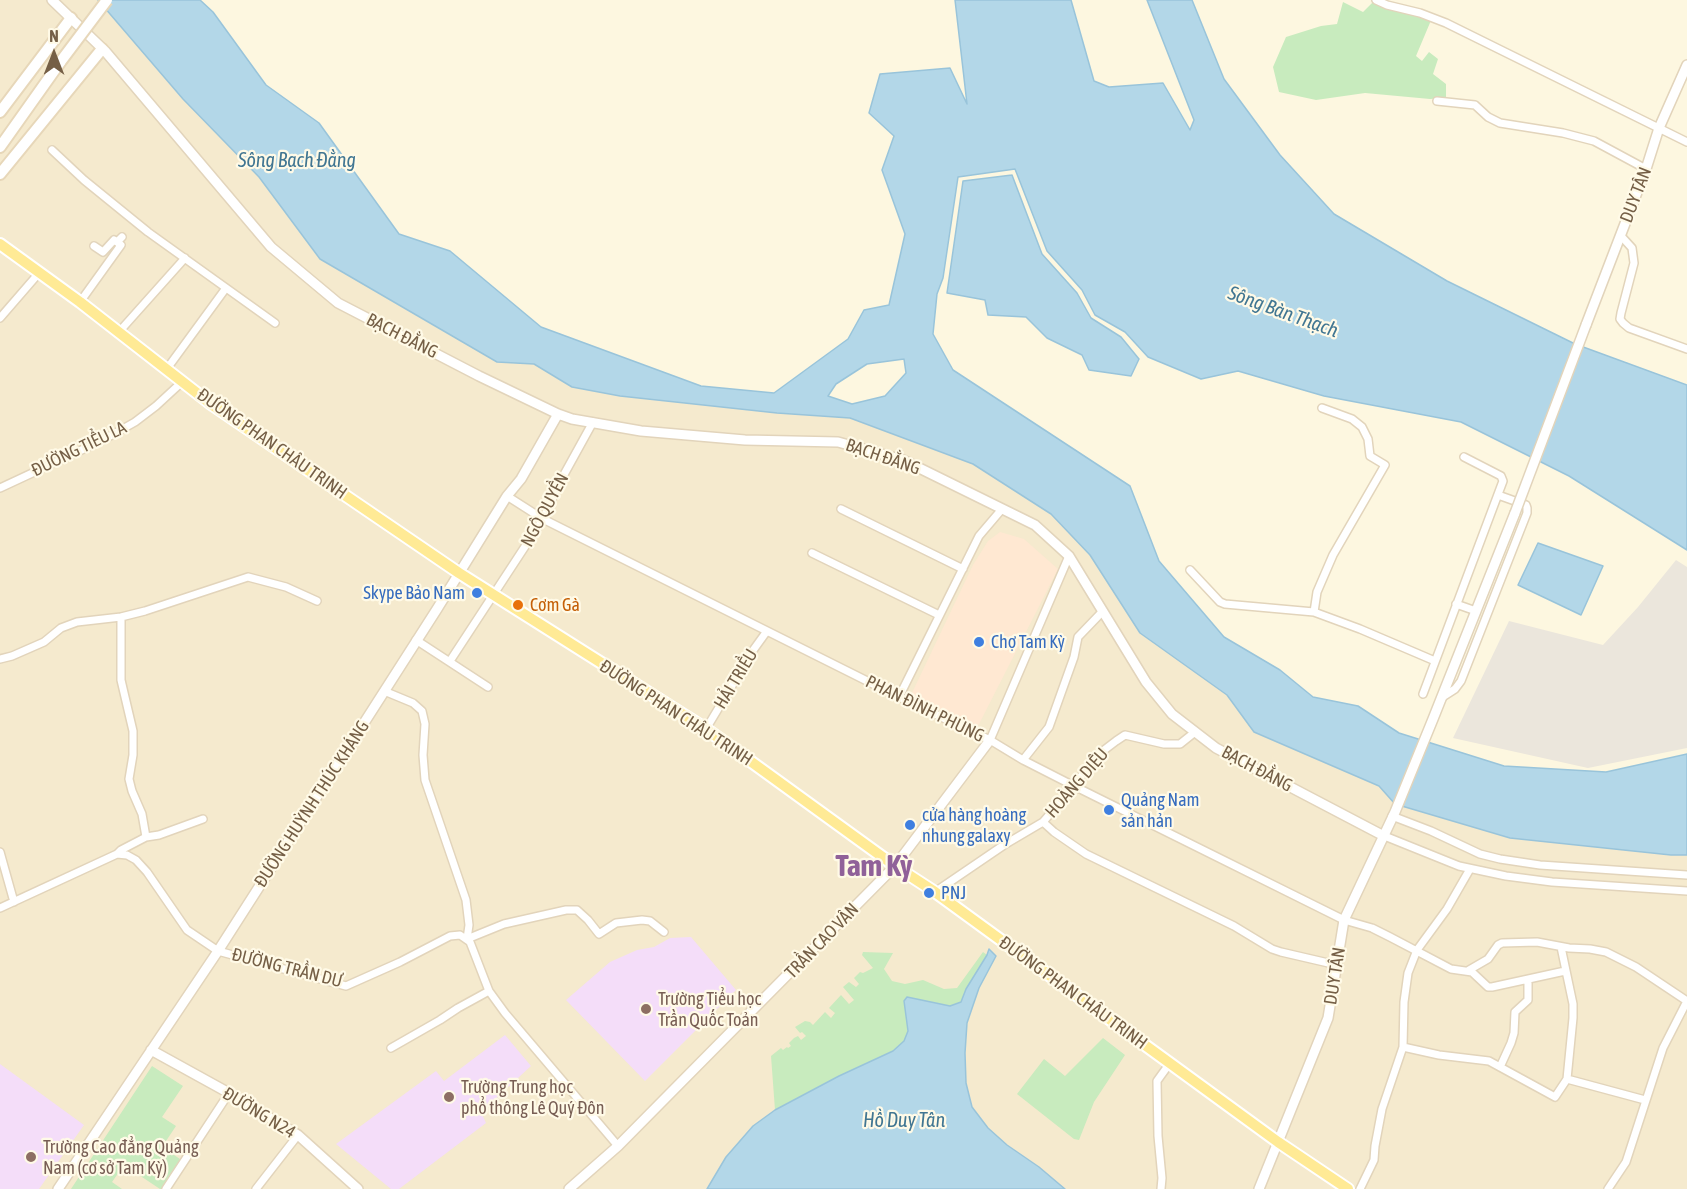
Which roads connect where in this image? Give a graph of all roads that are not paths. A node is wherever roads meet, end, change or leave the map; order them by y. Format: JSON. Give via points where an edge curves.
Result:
{"nodes":[{"id":1,"x":52,"y":0,"type":"edge"},
{"id":2,"x":106,"y":0,"type":"edge"},
{"id":3,"x":1376,"y":0,"type":"edge"},
{"id":4,"x":71,"y":18,"type":"junction"},
{"id":5,"x":102,"y":49,"type":"junction"},
{"id":6,"x":1687,"y":65,"type":"edge"},
{"id":7,"x":1683,"y":86,"type":"edge"},
{"id":8,"x":1437,"y":101,"type":"dead end"},
{"id":9,"x":0,"y":112,"type":"edge"},
{"id":10,"x":1659,"y":128,"type":"junction"},
{"id":11,"x":1687,"y":142,"type":"edge"},
{"id":12,"x":0,"y":147,"type":"edge"},
{"id":13,"x":52,"y":150,"type":"dead end"},
{"id":14,"x":1646,"y":169,"type":"junction"},
{"id":15,"x":0,"y":174,"type":"edge"},
{"id":16,"x":1621,"y":236,"type":"junction"},
{"id":17,"x":0,"y":244,"type":"edge"},
{"id":18,"x":94,"y":246,"type":"dead end"},
{"id":19,"x":185,"y":258,"type":"junction"},
{"id":20,"x":39,"y":273,"type":"junction"},
{"id":21,"x":226,"y":288,"type":"junction"},
{"id":22,"x":80,"y":302,"type":"junction"},
{"id":23,"x":0,"y":318,"type":"edge"},
{"id":24,"x":275,"y":323,"type":"dead end"},
{"id":25,"x":118,"y":333,"type":"junction"},
{"id":26,"x":1687,"y":349,"type":"edge"},
{"id":27,"x":166,"y":370,"type":"junction"},
{"id":28,"x":182,"y":382,"type":"junction"},
{"id":29,"x":1322,"y":408,"type":"dead end"},
{"id":30,"x":558,"y":414,"type":"junction"},
{"id":31,"x":593,"y":422,"type":"junction"},
{"id":32,"x":1464,"y":457,"type":"dead end"},
{"id":33,"x":0,"y":488,"type":"edge"},
{"id":34,"x":1498,"y":495,"type":"junction"},
{"id":35,"x":507,"y":496,"type":"junction"},
{"id":36,"x":841,"y":509,"type":"dead end"},
{"id":37,"x":1002,"y":509,"type":"junction"},
{"id":38,"x":543,"y":519,"type":"junction"},
{"id":39,"x":812,"y":553,"type":"dead end"},
{"id":40,"x":1069,"y":556,"type":"junction"},
{"id":41,"x":963,"y":568,"type":"junction"},
{"id":42,"x":1190,"y":570,"type":"dead end"},
{"id":43,"x":459,"y":573,"type":"junction"},
{"id":44,"x":494,"y":596,"type":"junction"},
{"id":45,"x":317,"y":601,"type":"dead end"},
{"id":46,"x":1456,"y":604,"type":"junction"},
{"id":47,"x":1102,"y":611,"type":"junction"},
{"id":48,"x":1476,"y":611,"type":"junction"},
{"id":49,"x":1314,"y":612,"type":"junction"},
{"id":50,"x":939,"y":615,"type":"junction"},
{"id":51,"x":121,"y":617,"type":"junction"},
{"id":52,"x":767,"y":631,"type":"junction"},
{"id":53,"x":416,"y":640,"type":"junction"},
{"id":54,"x":0,"y":659,"type":"edge"},
{"id":55,"x":450,"y":661,"type":"junction"},
{"id":56,"x":1435,"y":661,"type":"junction"},
{"id":57,"x":488,"y":687,"type":"dead end"},
{"id":58,"x":384,"y":690,"type":"junction"},
{"id":59,"x":1423,"y":694,"type":"dead end"},
{"id":60,"x":899,"y":697,"type":"junction"},
{"id":61,"x":1441,"y":698,"type":"junction"},
{"id":62,"x":706,"y":729,"type":"junction"},
{"id":63,"x":1195,"y":732,"type":"junction"},
{"id":64,"x":990,"y":740,"type":"junction"},
{"id":65,"x":1023,"y":760,"type":"junction"},
{"id":66,"x":1074,"y":786,"type":"junction"},
{"id":67,"x":1394,"y":814,"type":"junction"},
{"id":68,"x":203,"y":819,"type":"dead end"},
{"id":69,"x":1043,"y":822,"type":"junction"},
{"id":70,"x":1382,"y":835,"type":"junction"},
{"id":71,"x":146,"y":837,"type":"junction"},
{"id":72,"x":0,"y":852,"type":"edge"},
{"id":73,"x":117,"y":854,"type":"junction"},
{"id":74,"x":895,"y":866,"type":"junction"},
{"id":75,"x":1470,"y":869,"type":"junction"},
{"id":76,"x":1687,"y":875,"type":"edge"},
{"id":77,"x":1687,"y":891,"type":"edge"},
{"id":78,"x":935,"y":892,"type":"junction"},
{"id":79,"x":14,"y":902,"type":"junction"},
{"id":80,"x":0,"y":909,"type":"edge"},
{"id":81,"x":1344,"y":920,"type":"junction"},
{"id":82,"x":664,"y":933,"type":"dead end"},
{"id":83,"x":467,"y":939,"type":"junction"},
{"id":84,"x":1561,"y":947,"type":"junction"},
{"id":85,"x":1417,"y":950,"type":"junction"},
{"id":86,"x":218,"y":951,"type":"junction"},
{"id":87,"x":1337,"y":964,"type":"junction"},
{"id":88,"x":1469,"y":970,"type":"junction"},
{"id":89,"x":1565,"y":971,"type":"junction"},
{"id":90,"x":1528,"y":980,"type":"junction"},
{"id":91,"x":489,"y":991,"type":"junction"},
{"id":92,"x":1687,"y":1001,"type":"edge"},
{"id":93,"x":1403,"y":1047,"type":"junction"},
{"id":94,"x":391,"y":1048,"type":"dead end"},
{"id":95,"x":151,"y":1050,"type":"junction"},
{"id":96,"x":1170,"y":1063,"type":"junction"},
{"id":97,"x":1500,"y":1067,"type":"junction"},
{"id":98,"x":1567,"y":1079,"type":"junction"},
{"id":99,"x":229,"y":1093,"type":"junction"},
{"id":100,"x":1645,"y":1100,"type":"junction"},
{"id":101,"x":298,"y":1135,"type":"junction"},
{"id":102,"x":1278,"y":1142,"type":"junction"},
{"id":103,"x":618,"y":1146,"type":"junction"},
{"id":104,"x":58,"y":1189,"type":"edge"},
{"id":105,"x":166,"y":1189,"type":"edge"},
{"id":106,"x":256,"y":1189,"type":"edge"},
{"id":107,"x":358,"y":1189,"type":"edge"},
{"id":108,"x":569,"y":1189,"type":"edge"},
{"id":109,"x":1161,"y":1189,"type":"edge"},
{"id":110,"x":1259,"y":1189,"type":"edge"},
{"id":111,"x":1348,"y":1189,"type":"edge"},
{"id":112,"x":1360,"y":1189,"type":"edge"},
{"id":113,"x":1608,"y":1189,"type":"edge"}],
"edges":[{"from":1,"to":4,"type":"street","name":"BẠCH ĐẰNG"},
{"from":2,"to":12,"type":"main road","bridge":true},
{"from":3,"to":10,"type":"street","via":[[1446,23]]},
{"from":4,"to":5,"type":"street","name":"BẠCH ĐẰNG"},
{"from":4,"to":9,"type":"main road"},
{"from":5,"to":15,"type":"main road"},
{"from":5,"to":30,"type":"street","name":"BẠCH ĐẰNG","via":[[271,247],[338,303]]},
{"from":6,"to":7,"type":"street","name":"DUY TÂN"},
{"from":7,"to":10,"type":"street","name":"DUY TÂN"},
{"from":8,"to":14,"type":"street","via":[[1475,105],[1500,123],[1594,141]]},
{"from":10,"to":11,"type":"street"},
{"from":10,"to":14,"type":"street","name":"DUY TÂN"},
{"from":13,"to":19,"type":"street","via":[[148,232]]},
{"from":14,"to":16,"type":"street","name":"DUY TÂN"},
{"from":16,"to":26,"type":"street","via":[[1632,248],[1634,263],[1620,319],[1629,328]]},
{"from":16,"to":48,"type":"street","name":"DUY TÂN","bridge":true},
{"from":17,"to":20,"type":"main road","name":"ĐƯỜNG PHAN CHÂU TRINH"},
{"from":18,"to":22,"type":"street","via":[[103,252],[114,240],[120,239],[121,245]]},
{"from":19,"to":21,"type":"street"},
{"from":19,"to":25,"type":"street"},
{"from":20,"to":22,"type":"main road","name":"ĐƯỜNG PHAN CHÂU TRINH"},
{"from":20,"to":23,"type":"street"},
{"from":21,"to":24,"type":"street"},
{"from":21,"to":27,"type":"street"},
{"from":22,"to":25,"type":"main road","name":"ĐƯỜNG PHAN CHÂU TRINH"},
{"from":25,"to":27,"type":"main road","name":"ĐƯỜNG PHAN CHÂU TRINH"},
{"from":27,"to":28,"type":"main road","name":"ĐƯỜNG PHAN CHÂU TRINH"},
{"from":28,"to":33,"type":"street","name":"ĐƯỜNG TIỂU LA","via":[[135,422]]},
{"from":28,"to":43,"type":"main road","name":"ĐƯỜNG PHAN CHÂU TRINH"},
{"from":29,"to":49,"type":"street","via":[[1352,419],[1362,428],[1370,456],[1385,465],[1333,555],[1317,592]]},
{"from":30,"to":31,"type":"street","name":"BẠCH ĐẰNG"},
{"from":30,"to":35,"type":"street","name":"ĐƯỜNG HUỲNH THÚC KHÁNG"},
{"from":31,"to":37,"type":"street","name":"BẠCH ĐẰNG","via":[[641,432],[838,442],[903,460]]},
{"from":31,"to":38,"type":"street","name":"NGÔ QUYỀN"},
{"from":32,"to":34,"type":"street","via":[[1501,476]]},
{"from":34,"to":46,"type":"street"},
{"from":34,"to":61,"type":"street","via":[[1524,504],[1527,510],[1461,681]]},
{"from":35,"to":38,"type":"street","name":"PHAN ĐÌNH PHÙNG"},
{"from":35,"to":43,"type":"street","name":"ĐƯỜNG HUỲNH THÚC KHÁNG"},
{"from":36,"to":41,"type":"street"},
{"from":37,"to":40,"type":"street","name":"BẠCH ĐẰNG","via":[[1035,525]]},
{"from":37,"to":41,"type":"street","via":[[979,536]]},
{"from":38,"to":44,"type":"street","name":"NGÔ QUYỀN"},
{"from":38,"to":52,"type":"street","name":"PHAN ĐÌNH PHÙNG"},
{"from":39,"to":50,"type":"street"},
{"from":40,"to":47,"type":"street","name":"BẠCH ĐẰNG"},
{"from":40,"to":64,"type":"street","name":"TRẦN CAO VÂN"},
{"from":41,"to":50,"type":"street"},
{"from":42,"to":49,"type":"street","via":[[1225,604]]},
{"from":43,"to":44,"type":"main road","name":"ĐƯỜNG PHAN CHÂU TRINH"},
{"from":43,"to":53,"type":"street","name":"ĐƯỜNG HUỲNH THÚC KHÁNG"},
{"from":44,"to":55,"type":"street","name":"NGÔ QUYỀN"},
{"from":44,"to":62,"type":"main road","name":"ĐƯỜNG PHAN CHÂU TRINH"},
{"from":45,"to":51,"type":"street","via":[[286,586],[248,577]]},
{"from":46,"to":48,"type":"street"},
{"from":46,"to":56,"type":"street"},
{"from":47,"to":63,"type":"street","name":"BẠCH ĐẰNG","via":[[1146,682],[1172,714]]},
{"from":47,"to":65,"type":"street","via":[[1078,637],[1049,727]]},
{"from":48,"to":61,"type":"street","name":"DUY TÂN"},
{"from":49,"to":56,"type":"street"},
{"from":50,"to":60,"type":"street"},
{"from":51,"to":54,"type":"street","via":[[77,622],[61,628],[44,642]]},
{"from":51,"to":71,"type":"street","via":[[121,680],[133,730],[129,779]]},
{"from":52,"to":60,"type":"street","name":"PHAN ĐÌNH PHÙNG"},
{"from":52,"to":62,"type":"street","name":"HẢI TRIỀU"},
{"from":53,"to":55,"type":"street"},
{"from":53,"to":58,"type":"street","name":"ĐƯỜNG HUỲNH THÚC KHÁNG"},
{"from":55,"to":57,"type":"street"},
{"from":56,"to":59,"type":"street"},
{"from":58,"to":83,"type":"street","via":[[422,711],[425,780],[466,900]]},
{"from":58,"to":86,"type":"street","name":"ĐƯỜNG HUỲNH THÚC KHÁNG"},
{"from":60,"to":64,"type":"street","name":"PHAN ĐÌNH PHÙNG"},
{"from":61,"to":67,"type":"street","name":"DUY TÂN"},
{"from":62,"to":74,"type":"main road","name":"ĐƯỜNG PHAN CHÂU TRINH"},
{"from":63,"to":66,"type":"street","name":"HOÀNG DIỆU","via":[[1180,744],[1172,745],[1125,735],[1095,757]]},
{"from":63,"to":70,"type":"street","name":"BẠCH ĐẰNG","via":[[1216,748]]},
{"from":64,"to":65,"type":"street","name":"PHAN ĐÌNH PHÙNG"},
{"from":64,"to":74,"type":"street","name":"TRẦN CAO VÂN"},
{"from":65,"to":66,"type":"street","name":"PHAN ĐÌNH PHÙNG"},
{"from":66,"to":69,"type":"street","name":"HOÀNG DIỆU"},
{"from":66,"to":81,"type":"street","name":"PHAN ĐÌNH PHÙNG"},
{"from":67,"to":70,"type":"street","name":"DUY TÂN"},
{"from":67,"to":76,"type":"street","via":[[1480,854],[1500,859]]},
{"from":68,"to":71,"type":"street"},
{"from":69,"to":78,"type":"street","name":"HOÀNG DIỆU"},
{"from":69,"to":87,"type":"street","via":[[1086,854],[1234,926],[1272,949]]},
{"from":70,"to":75,"type":"street","name":"BẠCH ĐẰNG"},
{"from":70,"to":81,"type":"street","name":"DUY TÂN"},
{"from":71,"to":73,"type":"street"},
{"from":72,"to":79,"type":"street"},
{"from":73,"to":79,"type":"street"},
{"from":73,"to":86,"type":"street","name":"ĐƯỜNG TRẦN DƯ","via":[[136,860],[188,930]]},
{"from":74,"to":78,"type":"main road","name":"ĐƯỜNG PHAN CHÂU TRINH"},
{"from":74,"to":103,"type":"street","name":"TRẦN CAO VÂN"},
{"from":75,"to":77,"type":"street","name":"BẠCH ĐẰNG","via":[[1552,882]]},
{"from":75,"to":85,"type":"street"},
{"from":78,"to":96,"type":"main road","name":"ĐƯỜNG PHAN CHÂU TRINH"},
{"from":79,"to":80,"type":"street"},
{"from":81,"to":85,"type":"street","name":"PHAN ĐÌNH PHÙNG","via":[[1372,928]]},
{"from":81,"to":87,"type":"street","name":"DUY TÂN"},
{"from":82,"to":83,"type":"street","name":"ĐƯỜNG TRẦN DƯ","via":[[650,921],[642,920],[616,923],[599,934],[577,910],[566,910],[504,924]]},
{"from":83,"to":86,"type":"street","name":"ĐƯỜNG TRẦN DƯ","via":[[450,936],[346,986]]},
{"from":83,"to":91,"type":"street"},
{"from":84,"to":88,"type":"street","via":[[1537,942],[1502,943],[1488,959]]},
{"from":84,"to":89,"type":"street"},
{"from":84,"to":92,"type":"street","via":[[1606,952]]},
{"from":85,"to":88,"type":"street","name":"PHAN ĐÌNH PHÙNG","via":[[1451,969]]},
{"from":85,"to":93,"type":"street","via":[[1407,979]]},
{"from":86,"to":95,"type":"street","name":"ĐƯỜNG HUỲNH THÚC KHÁNG"},
{"from":87,"to":102,"type":"street","name":"DUY TÂN","via":[[1328,1018]]},
{"from":88,"to":90,"type":"street","via":[[1488,987]]},
{"from":89,"to":90,"type":"street"},
{"from":89,"to":98,"type":"street","via":[[1573,1018]]},
{"from":90,"to":97,"type":"street","via":[[1528,1000],[1515,1012],[1514,1033]]},
{"from":91,"to":94,"type":"street"},
{"from":91,"to":103,"type":"street"},
{"from":92,"to":100,"type":"street","via":[[1663,1048]]},
{"from":93,"to":97,"type":"street","via":[[1489,1061]]},
{"from":93,"to":112,"type":"street","via":[[1382,1109],[1374,1160]]},
{"from":95,"to":99,"type":"street","name":"ĐƯỜNG N24"},
{"from":95,"to":104,"type":"street","name":"ĐƯỜNG HUỲNH THÚC KHÁNG"},
{"from":96,"to":102,"type":"main road","name":"ĐƯỜNG PHAN CHÂU TRINH"},
{"from":96,"to":109,"type":"street","via":[[1157,1081]]},
{"from":97,"to":98,"type":"street","via":[[1555,1097]]},
{"from":98,"to":100,"type":"street"},
{"from":99,"to":101,"type":"street","name":"ĐƯỜNG N24"},
{"from":99,"to":105,"type":"street"},
{"from":100,"to":113,"type":"street","via":[[1626,1162]]},
{"from":101,"to":106,"type":"street"},
{"from":101,"to":107,"type":"street","name":"ĐƯỜNG N24"},
{"from":102,"to":110,"type":"street","name":"DUY TÂN"},
{"from":102,"to":111,"type":"main road","name":"ĐƯỜNG PHAN CHÂU TRINH"},
{"from":103,"to":108,"type":"street","name":"TRẦN CAO VÂN"}]}
